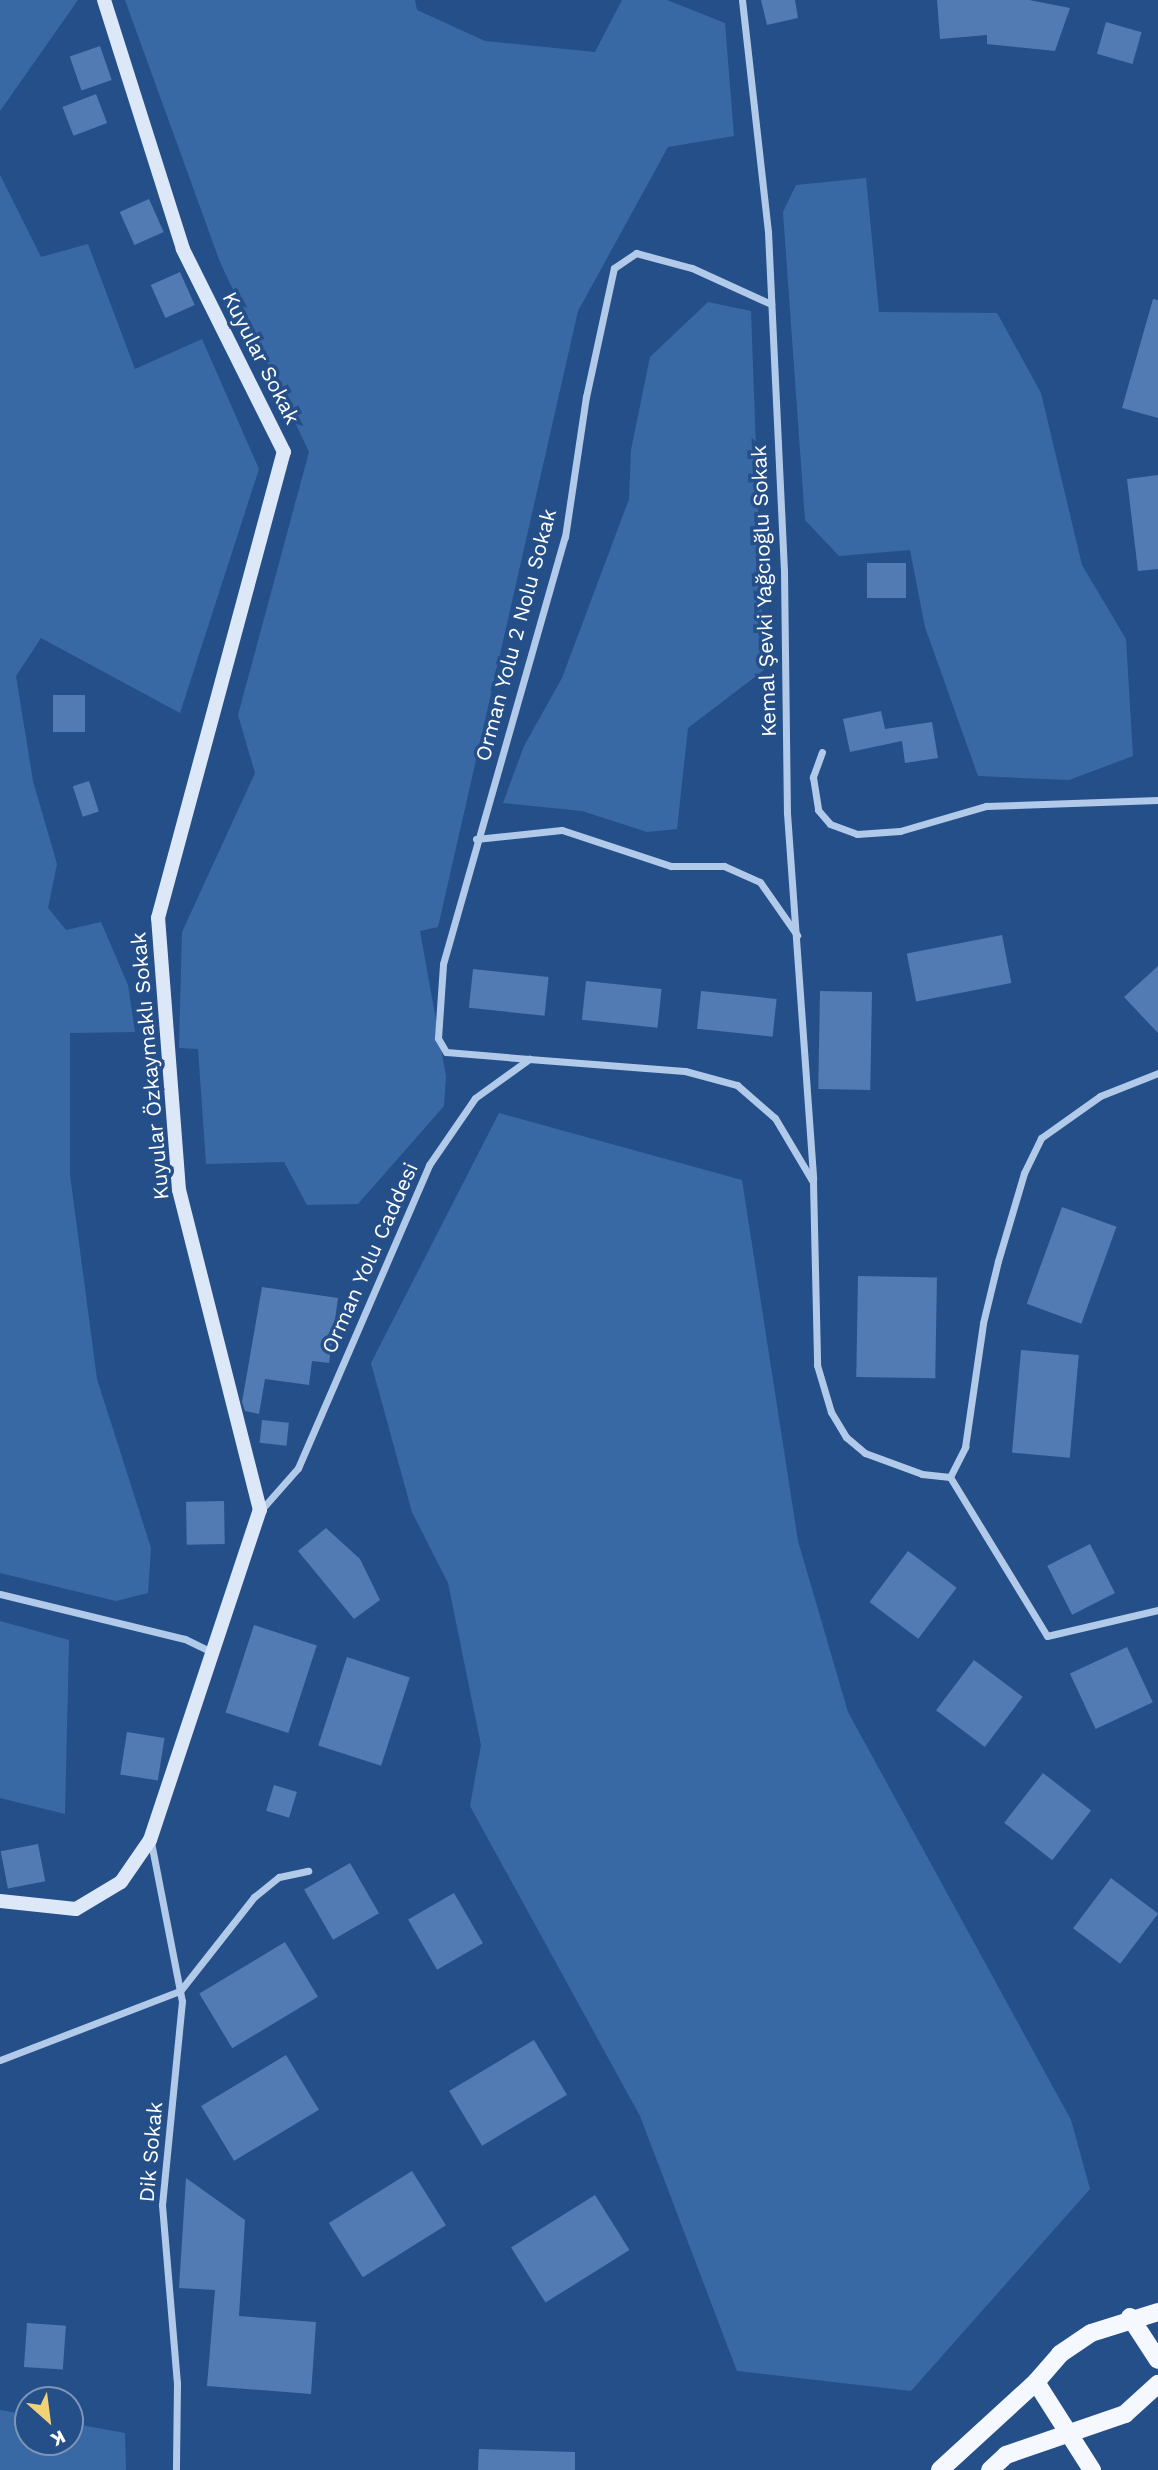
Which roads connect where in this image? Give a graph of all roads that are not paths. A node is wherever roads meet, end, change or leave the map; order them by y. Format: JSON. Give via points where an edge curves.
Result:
{"nodes":[{"id":1,"x":104,"y":0,"type":"edge"},
{"id":2,"x":742,"y":0,"type":"edge"},
{"id":3,"x":771,"y":304,"type":"junction"},
{"id":4,"x":822,"y":752,"type":"dead end"},
{"id":5,"x":194,"y":782,"type":"joint"},
{"id":6,"x":1158,"y":800,"type":"edge"},
{"id":7,"x":476,"y":839,"type":"junction"},
{"id":8,"x":799,"y":939,"type":"junction"},
{"id":9,"x":528,"y":1059,"type":"junction"},
{"id":10,"x":1158,"y":1073,"type":"edge"},
{"id":11,"x":813,"y":1182,"type":"junction"},
{"id":12,"x":950,"y":1477,"type":"junction"},
{"id":13,"x":260,"y":1510,"type":"junction"},
{"id":14,"x":0,"y":1594,"type":"edge"},
{"id":15,"x":1158,"y":1610,"type":"edge"},
{"id":16,"x":213,"y":1653,"type":"junction"},
{"id":17,"x":150,"y":1840,"type":"junction"},
{"id":18,"x":309,"y":1871,"type":"dead end"},
{"id":19,"x":0,"y":1901,"type":"edge"},
{"id":20,"x":180,"y":1991,"type":"junction"},
{"id":21,"x":0,"y":2060,"type":"edge"},
{"id":22,"x":1158,"y":2312,"type":"edge"},
{"id":23,"x":1130,"y":2317,"type":"junction"},
{"id":24,"x":1158,"y":2360,"type":"edge"},
{"id":25,"x":1036,"y":2382,"type":"junction"},
{"id":26,"x":1158,"y":2384,"type":"edge"},
{"id":27,"x":1071,"y":2437,"type":"junction"},
{"id":28,"x":176,"y":2470,"type":"edge"},
{"id":29,"x":940,"y":2470,"type":"edge"},
{"id":30,"x":990,"y":2470,"type":"edge"},
{"id":31,"x":1092,"y":2470,"type":"edge"}],
"edges":[{"from":1,"to":5,"type":"street","name":"Kuyular Sokak","via":[[183,249],[284,452]]},
{"from":2,"to":3,"type":"street","name":"Kemal Şevki Yağcıoğlu Sokak"},
{"from":3,"to":7,"type":"street","name":"Orman Yolu 2 Nolu Sokak","via":[[692,268],[636,253],[614,268],[586,397],[565,537]]},
{"from":3,"to":8,"type":"street","name":"Kemal Şevki Yağcıoğlu Sokak","via":[[784,571],[787,813]]},
{"from":4,"to":6,"type":"street","via":[[813,777],[818,810],[830,824],[857,834],[900,831],[986,806]]},
{"from":5,"to":13,"type":"street","name":"Kuyular Özkaymaklı Sokak","via":[[158,918],[179,1191]]},
{"from":7,"to":8,"type":"street","via":[[562,830],[671,866],[724,866],[760,882]]},
{"from":7,"to":9,"type":"street","name":"Orman Yolu 2 Nolu Sokak","via":[[443,964],[438,1038],[446,1052],[459,1056]]},
{"from":8,"to":11,"type":"street","name":"Kemal Şevki Yağcıoğlu Sokak","via":[[800,1037]]},
{"from":9,"to":11,"type":"street","via":[[685,1071],[737,1085],[775,1118]]},
{"from":9,"to":13,"type":"street","name":"Orman Yolu Caddesi","via":[[475,1098],[429,1165],[298,1468]]},
{"from":10,"to":12,"type":"street","via":[[1100,1096],[1041,1138],[1024,1173],[998,1261],[983,1323],[965,1447]]},
{"from":11,"to":12,"type":"street","via":[[817,1365],[831,1412],[846,1437],[865,1453],[911,1472]]},
{"from":12,"to":15,"type":"street","via":[[1047,1636]]},
{"from":13,"to":16,"type":"street"},
{"from":14,"to":16,"type":"street","via":[[185,1639]]},
{"from":16,"to":17,"type":"street"},
{"from":17,"to":19,"type":"street","via":[[121,1882],[76,1909]]},
{"from":17,"to":20,"type":"street","name":"Dik Sokak"},
{"from":18,"to":20,"type":"street","via":[[279,1877],[254,1897]]},
{"from":20,"to":21,"type":"street"},
{"from":20,"to":28,"type":"street","name":"Dik Sokak","via":[[163,2205],[177,2383]]},
{"from":22,"to":23,"type":"main road"},
{"from":23,"to":24,"type":"main road"},
{"from":23,"to":25,"type":"main road","via":[[1080,2340]]},
{"from":25,"to":27,"type":"main road"},
{"from":25,"to":29,"type":"main road"},
{"from":26,"to":27,"type":"main road","via":[[1125,2414]]},
{"from":27,"to":30,"type":"main road","via":[[1006,2455]]},
{"from":27,"to":31,"type":"main road"}]}
